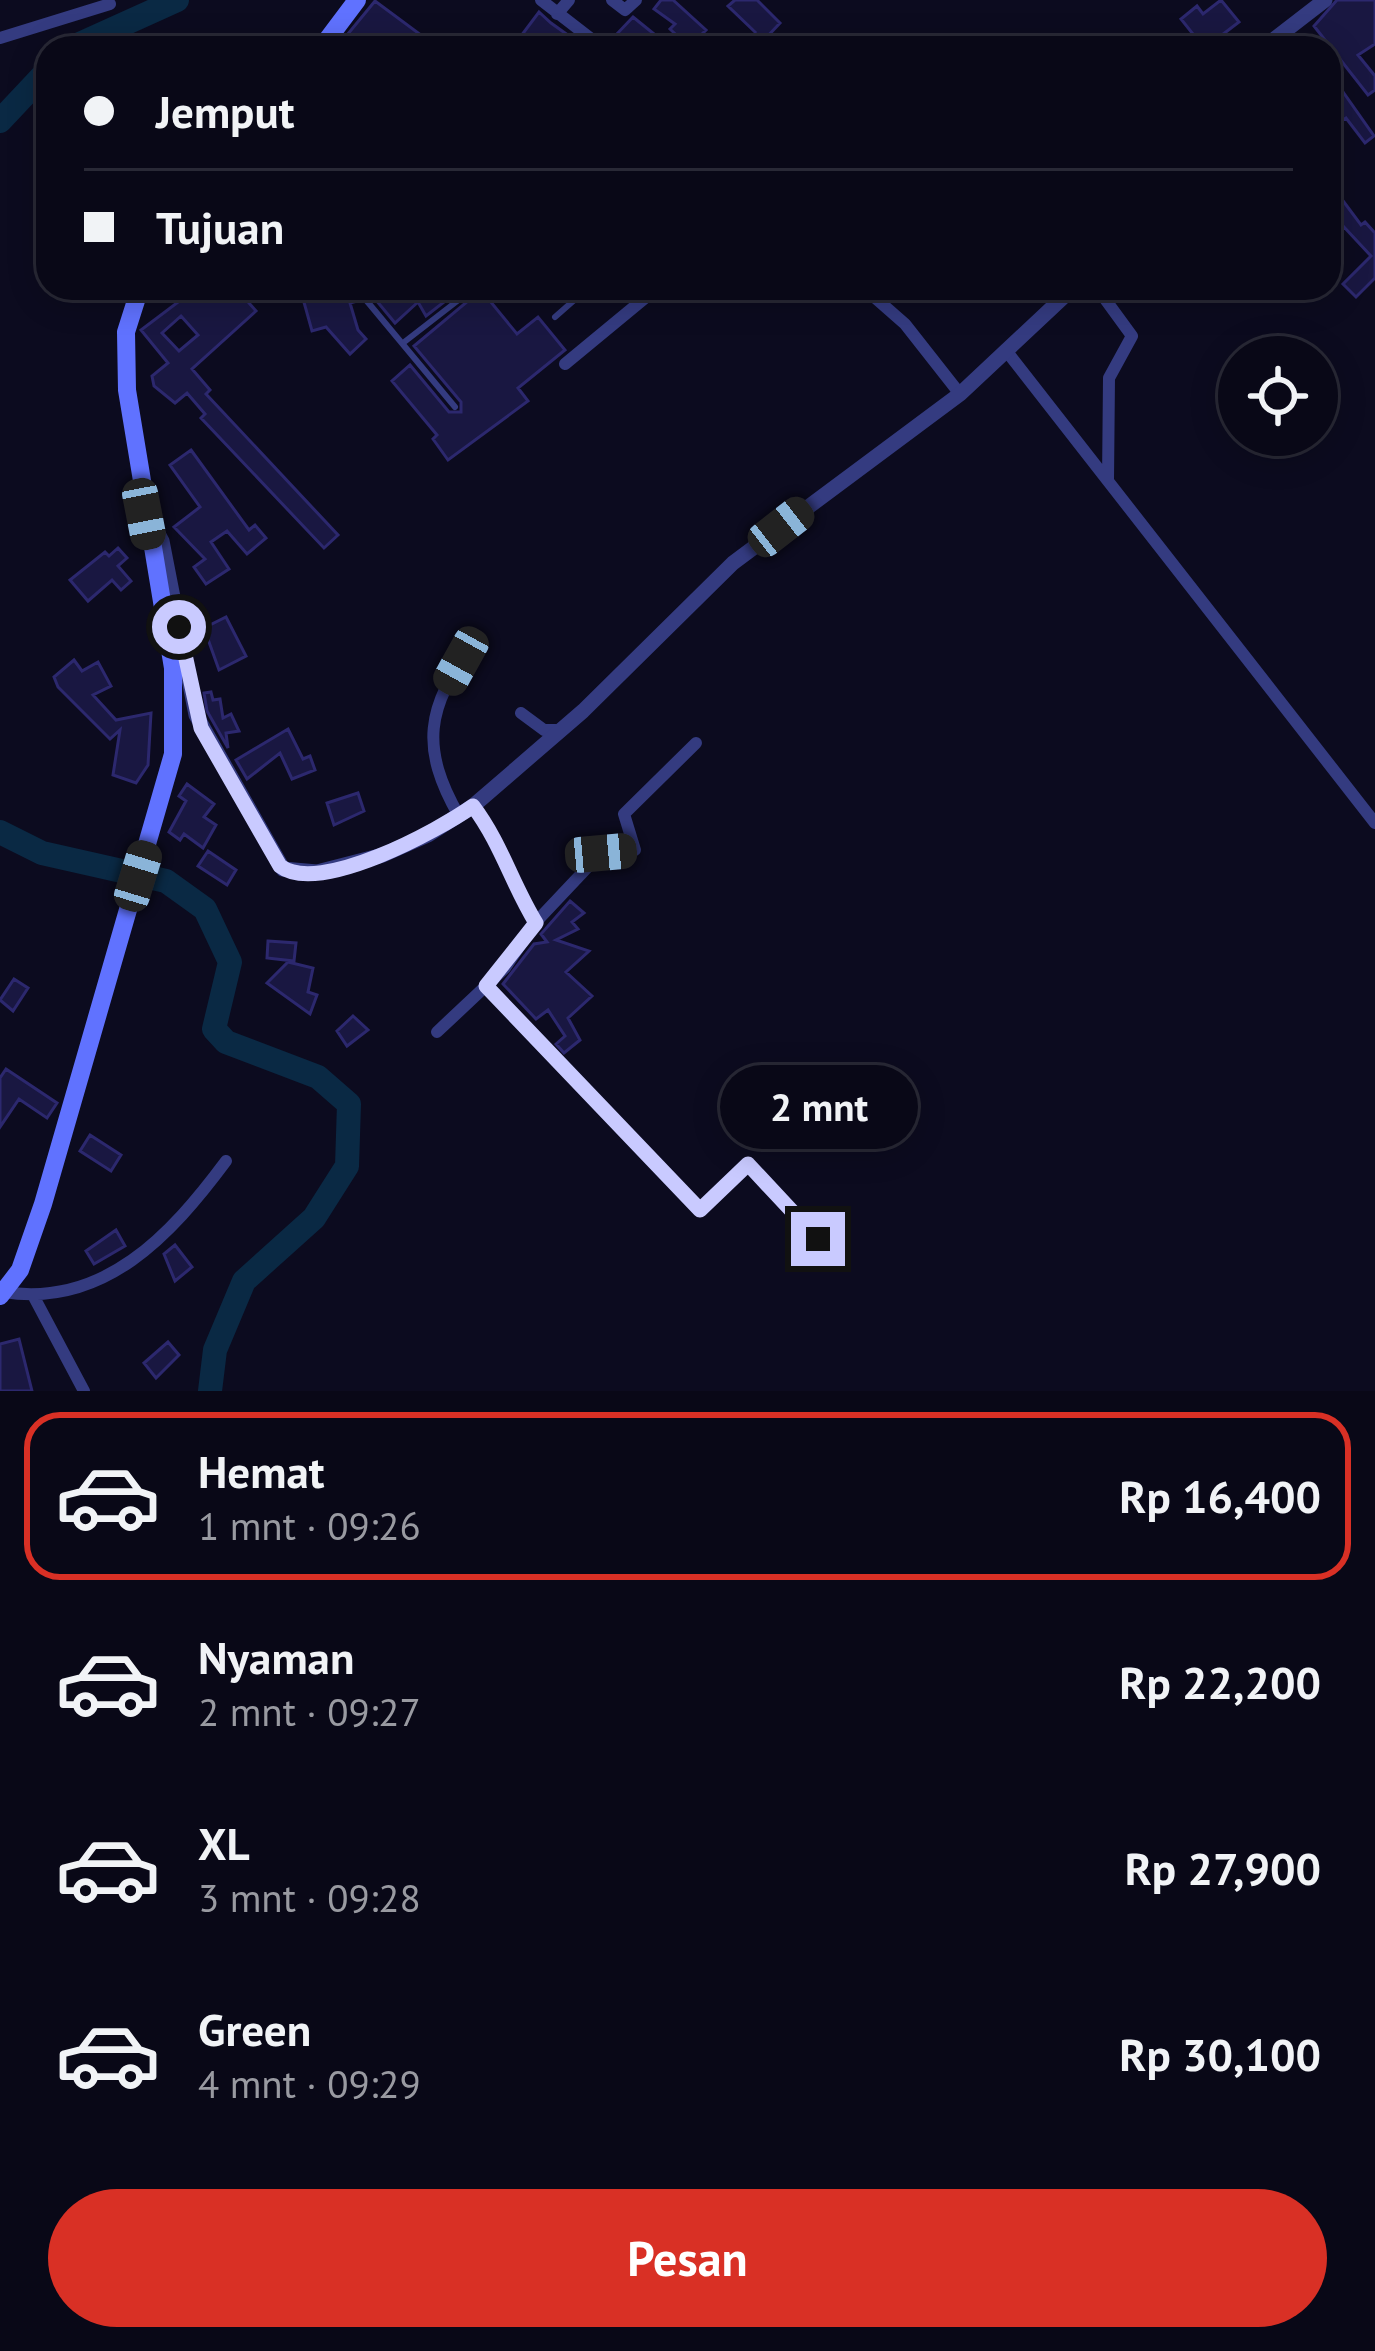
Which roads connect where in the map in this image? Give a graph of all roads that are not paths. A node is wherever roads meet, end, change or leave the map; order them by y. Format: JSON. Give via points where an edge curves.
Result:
{"nodes":[{"id":1,"x":357,"y":0,"type":"edge"},
{"id":2,"x":542,"y":0,"type":"edge"},
{"id":3,"x":569,"y":0,"type":"edge"},
{"id":4,"x":612,"y":0,"type":"edge"},
{"id":5,"x":636,"y":0,"type":"edge"},
{"id":6,"x":1320,"y":2,"type":"edge"},
{"id":7,"x":110,"y":4,"type":"dead end"},
{"id":8,"x":557,"y":14,"type":"junction"},
{"id":9,"x":330,"y":36,"type":"edge"},
{"id":10,"x":587,"y":36,"type":"edge"},
{"id":11,"x":1278,"y":36,"type":"edge"},
{"id":12,"x":0,"y":38,"type":"edge"},
{"id":13,"x":137,"y":300,"type":"edge"},
{"id":14,"x":366,"y":300,"type":"edge"},
{"id":15,"x":459,"y":300,"type":"edge"},
{"id":16,"x":574,"y":300,"type":"edge"},
{"id":17,"x":642,"y":300,"type":"edge"},
{"id":18,"x":881,"y":300,"type":"edge"},
{"id":19,"x":1061,"y":300,"type":"edge"},
{"id":20,"x":1106,"y":300,"type":"edge"},
{"id":21,"x":555,"y":316,"type":"dead end"},
{"id":22,"x":404,"y":343,"type":"junction"},
{"id":23,"x":1008,"y":353,"type":"junction"},
{"id":24,"x":565,"y":364,"type":"dead end"},
{"id":25,"x":959,"y":394,"type":"junction"},
{"id":26,"x":455,"y":407,"type":"dead end"},
{"id":27,"x":1108,"y":480,"type":"junction"},
{"id":28,"x":144,"y":514,"type":"junction"},
{"id":29,"x":473,"y":645,"type":"dead end"},
{"id":30,"x":521,"y":712,"type":"dead end"},
{"id":31,"x":562,"y":730,"type":"junction"},
{"id":32,"x":696,"y":743,"type":"dead end"},
{"id":33,"x":466,"y":811,"type":"junction"},
{"id":34,"x":1375,"y":823,"type":"edge"},
{"id":35,"x":536,"y":923,"type":"junction"},
{"id":36,"x":486,"y":986,"type":"junction"},
{"id":37,"x":437,"y":1032,"type":"dead end"},
{"id":38,"x":226,"y":1161,"type":"dead end"},
{"id":39,"x":818,"y":1239,"type":"dead end"},
{"id":40,"x":2,"y":1294,"type":"edge"},
{"id":41,"x":34,"y":1297,"type":"junction"},
{"id":42,"x":84,"y":1391,"type":"edge"}],
"edges":[{"from":1,"to":9,"type":"main road"},
{"from":2,"to":8,"type":"street"},
{"from":3,"to":8,"type":"street"},
{"from":4,"to":5,"type":"street","via":[[625,10]]},
{"from":6,"to":11,"type":"street"},
{"from":7,"to":12,"type":"street"},
{"from":8,"to":10,"type":"street"},
{"from":13,"to":28,"type":"main road","via":[[124,346]]},
{"from":14,"to":22,"type":"lane"},
{"from":15,"to":22,"type":"lane"},
{"from":16,"to":21,"type":"lane"},
{"from":17,"to":24,"type":"street"},
{"from":18,"to":25,"type":"street"},
{"from":19,"to":23,"type":"street"},
{"from":20,"to":27,"type":"street","via":[[1132,336],[1109,378]]},
{"from":22,"to":26,"type":"lane"},
{"from":23,"to":25,"type":"street"},
{"from":23,"to":27,"type":"street"},
{"from":25,"to":31,"type":"street","via":[[733,563]]},
{"from":27,"to":34,"type":"street"},
{"from":28,"to":33,"type":"street","via":[[162,541],[201,728],[280,866],[290,873],[347,865],[412,843]]},
{"from":28,"to":40,"type":"main road","via":[[176,705],[173,754],[32,1240]]},
{"from":29,"to":33,"type":"street","via":[[430,730],[439,774]]},
{"from":30,"to":31,"type":"street","via":[[544,730]]},
{"from":31,"to":33,"type":"street"},
{"from":32,"to":35,"type":"street","via":[[624,814],[634,850],[601,853]]},
{"from":33,"to":35,"type":"street","via":[[499,842]]},
{"from":35,"to":36,"type":"street"},
{"from":36,"to":37,"type":"street"},
{"from":36,"to":39,"type":"street","via":[[700,1210],[748,1164]]},
{"from":38,"to":41,"type":"street","via":[[197,1201],[129,1264],[80,1289]]},
{"from":40,"to":41,"type":"street"},
{"from":41,"to":42,"type":"street"}]}
